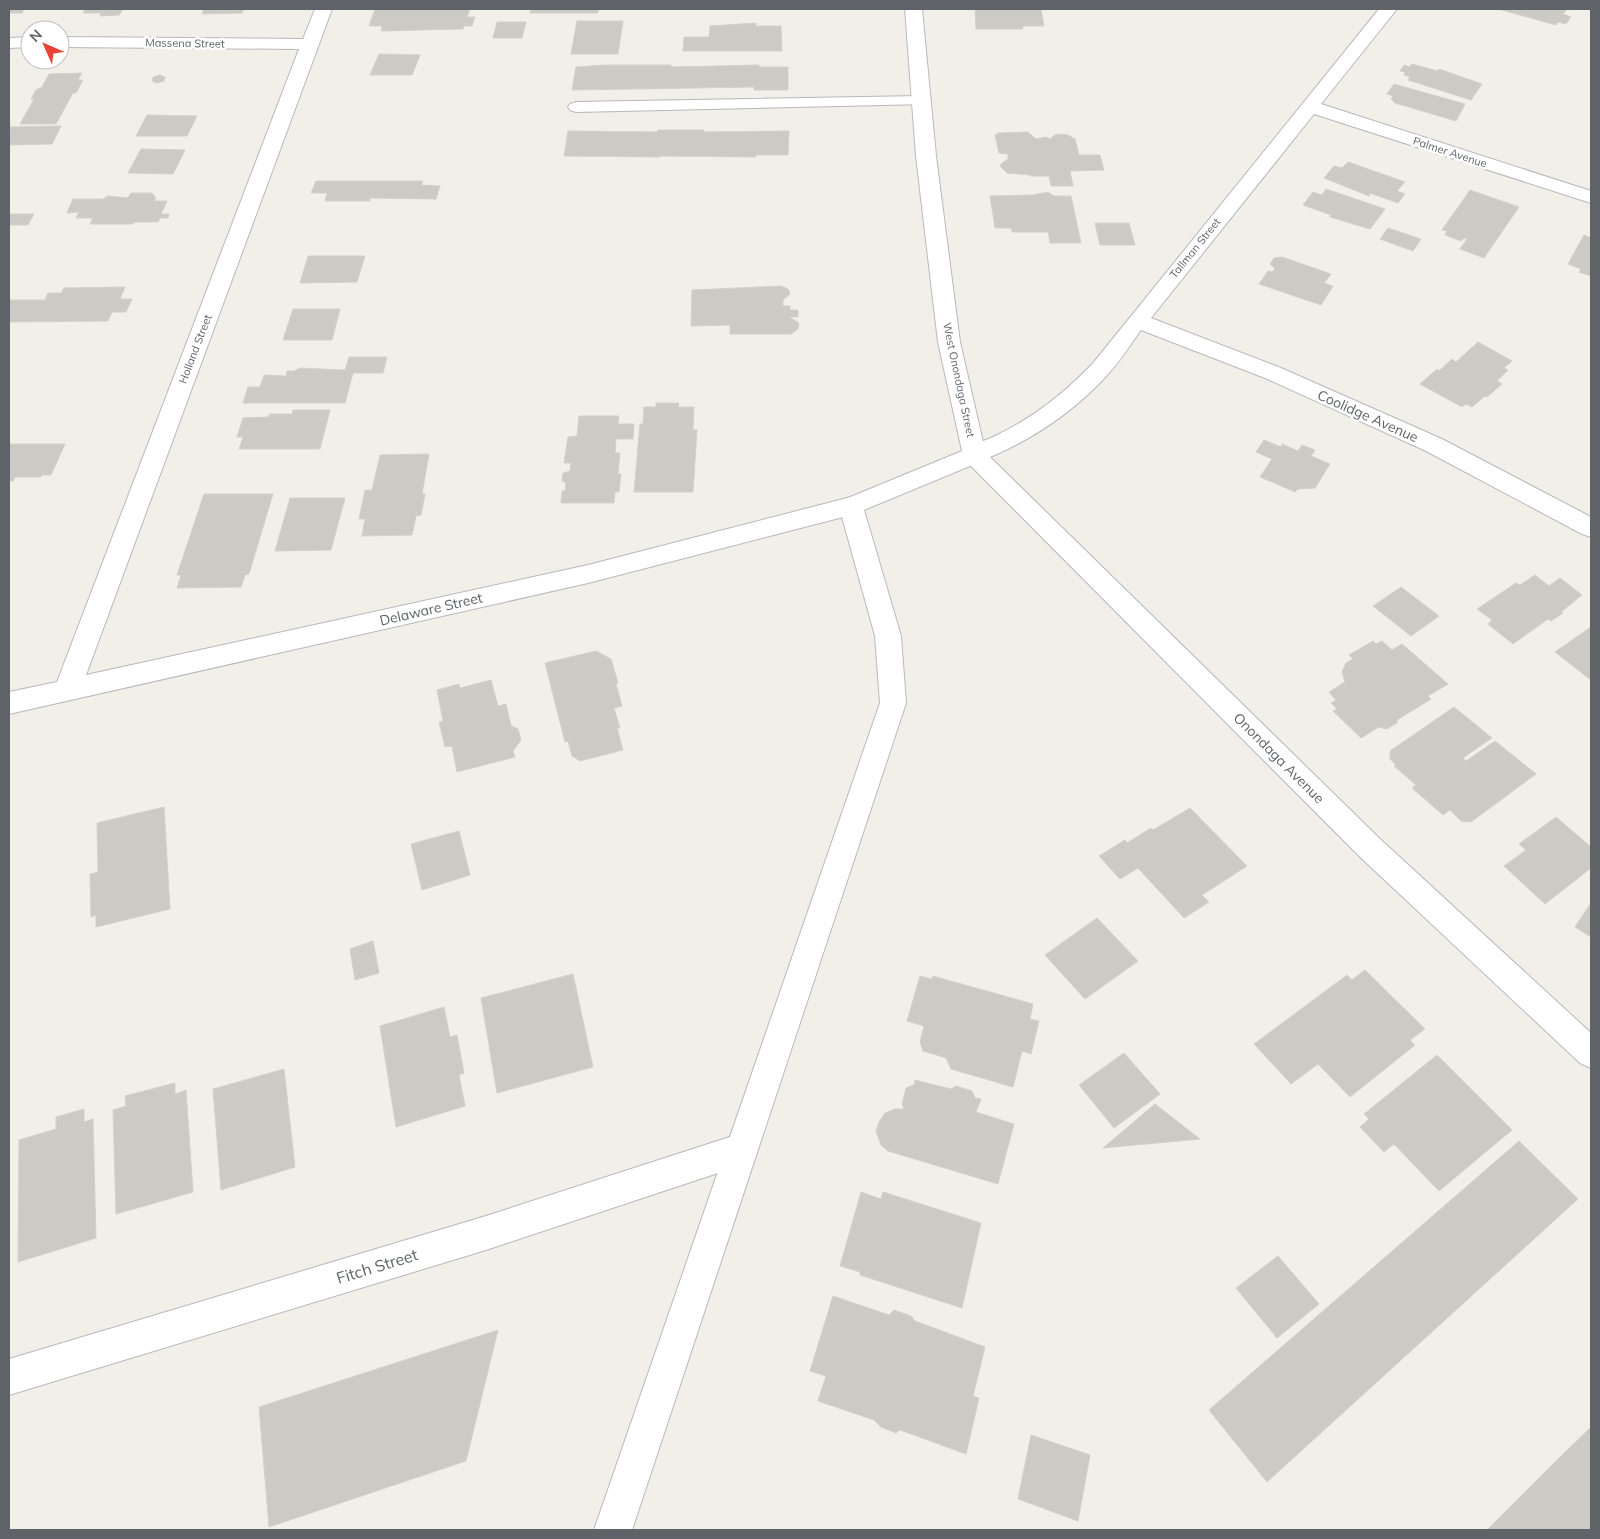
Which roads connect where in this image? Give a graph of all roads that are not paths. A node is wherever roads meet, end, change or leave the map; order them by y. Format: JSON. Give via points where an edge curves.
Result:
{"nodes":[{"id":1,"x":323,"y":9,"type":"edge"},
{"id":2,"x":913,"y":9,"type":"edge"},
{"id":3,"x":1388,"y":9,"type":"edge"},
{"id":4,"x":70,"y":42,"type":"edge"},
{"id":5,"x":310,"y":44,"type":"junction"},
{"id":6,"x":921,"y":102,"type":"junction"},
{"id":7,"x":1309,"y":106,"type":"junction"},
{"id":8,"x":576,"y":107,"type":"dead end"},
{"id":9,"x":1591,"y":197,"type":"edge"},
{"id":10,"x":1137,"y":320,"type":"junction"},
{"id":11,"x":974,"y":454,"type":"junction"},
{"id":12,"x":851,"y":506,"type":"junction"},
{"id":13,"x":1591,"y":528,"type":"edge"},
{"id":14,"x":67,"y":690,"type":"junction"},
{"id":15,"x":9,"y":703,"type":"edge"},
{"id":16,"x":1591,"y":1053,"type":"edge"},
{"id":17,"x":742,"y":1148,"type":"junction"},
{"id":18,"x":9,"y":1377,"type":"edge"},
{"id":19,"x":613,"y":1530,"type":"edge"}],
"edges":[{"from":1,"to":5,"type":"street","name":"Holland Street"},
{"from":2,"to":6,"type":"street","name":"West Onondaga Street"},
{"from":3,"to":7,"type":"street","name":"Tallman Street"},
{"from":4,"to":5,"type":"street","name":"Massena Street"},
{"from":5,"to":14,"type":"street","name":"Holland Street"},
{"from":6,"to":8,"type":"lane"},
{"from":6,"to":11,"type":"street","name":"West Onondaga Street","via":[[949,342]]},
{"from":7,"to":9,"type":"street","name":"Palmer Avenue"},
{"from":7,"to":10,"type":"street","name":"Tallman Street"},
{"from":10,"to":11,"type":"street","name":"Tallman Street","via":[[1102,367],[1048,418],[993,448]]},
{"from":10,"to":13,"type":"street","name":"Coolidge Avenue","via":[[1273,373],[1434,445]]},
{"from":11,"to":12,"type":"street","name":"West Onondaga Street"},
{"from":11,"to":16,"type":"street","name":"Onondaga Avenue","via":[[1369,847]]},
{"from":12,"to":14,"type":"street","name":"Delaware Street","via":[[588,574]]},
{"from":12,"to":17,"type":"street","via":[[888,636],[893,703]]},
{"from":14,"to":15,"type":"street","name":"Delaware Street"},
{"from":17,"to":18,"type":"street","name":"Fitch Street","via":[[486,1233]]},
{"from":17,"to":19,"type":"street"}]}
